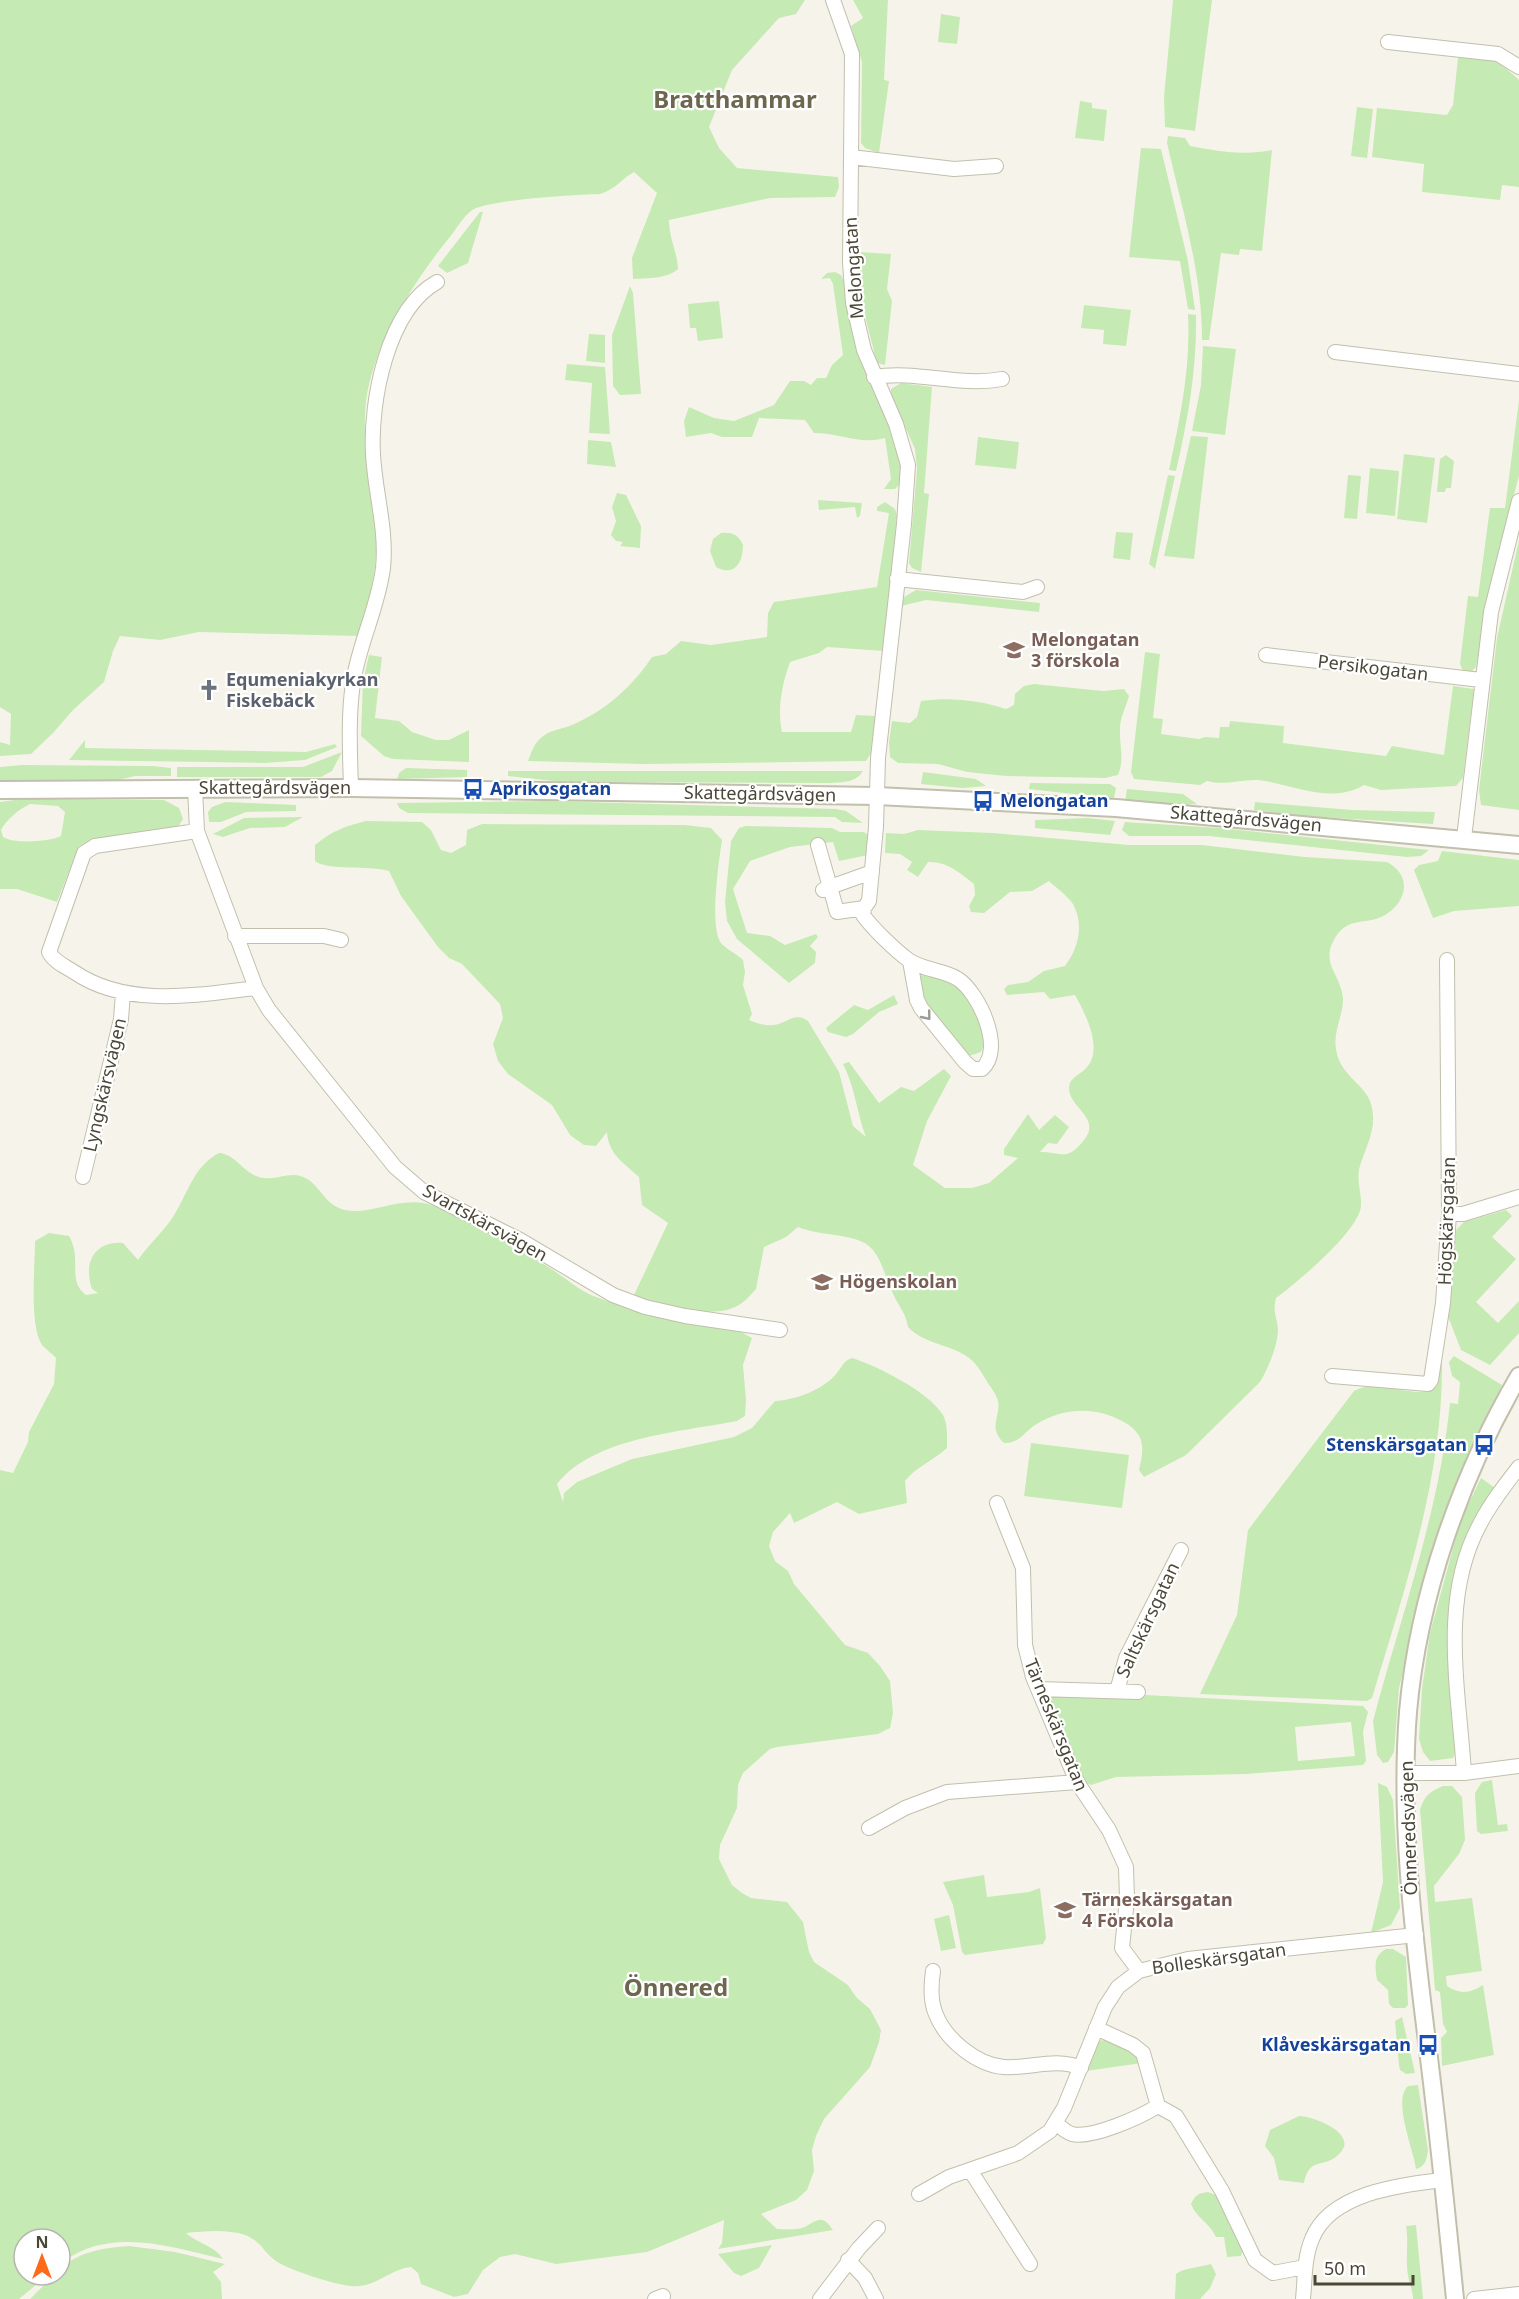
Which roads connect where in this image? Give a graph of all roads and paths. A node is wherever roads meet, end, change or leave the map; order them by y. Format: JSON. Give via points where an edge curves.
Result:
{"nodes":[{"id":1,"x":833,"y":0,"type":"edge"},
{"id":2,"x":1388,"y":42,"type":"dead end"},
{"id":3,"x":1519,"y":67,"type":"edge"},
{"id":4,"x":851,"y":157,"type":"junction"},
{"id":5,"x":996,"y":166,"type":"dead end"},
{"id":6,"x":437,"y":282,"type":"dead end"},
{"id":7,"x":1335,"y":352,"type":"dead end"},
{"id":8,"x":1519,"y":374,"type":"edge"},
{"id":9,"x":874,"y":377,"type":"junction"},
{"id":10,"x":1002,"y":379,"type":"dead end"},
{"id":11,"x":1519,"y":501,"type":"edge"},
{"id":12,"x":897,"y":579,"type":"junction"},
{"id":13,"x":1037,"y":587,"type":"dead end"},
{"id":14,"x":1266,"y":655,"type":"dead end"},
{"id":15,"x":1481,"y":680,"type":"junction"},
{"id":16,"x":195,"y":788,"type":"junction"},
{"id":17,"x":351,"y":788,"type":"junction"},
{"id":18,"x":0,"y":790,"type":"edge"},
{"id":19,"x":877,"y":796,"type":"junction"},
{"id":20,"x":197,"y":831,"type":"junction"},
{"id":21,"x":1464,"y":838,"type":"junction"},
{"id":22,"x":818,"y":845,"type":"dead end"},
{"id":23,"x":1519,"y":845,"type":"edge"},
{"id":24,"x":872,"y":872,"type":"junction"},
{"id":25,"x":827,"y":888,"type":"junction"},
{"id":26,"x":864,"y":908,"type":"junction"},
{"id":27,"x":235,"y":936,"type":"junction"},
{"id":28,"x":341,"y":940,"type":"dead end"},
{"id":29,"x":1447,"y":960,"type":"dead end"},
{"id":30,"x":910,"y":961,"type":"junction"},
{"id":31,"x":256,"y":988,"type":"junction"},
{"id":32,"x":123,"y":993,"type":"junction"},
{"id":33,"x":83,"y":1177,"type":"dead end"},
{"id":34,"x":1519,"y":1197,"type":"edge"},
{"id":35,"x":1449,"y":1214,"type":"junction"},
{"id":36,"x":780,"y":1330,"type":"dead end"},
{"id":37,"x":1332,"y":1376,"type":"dead end"},
{"id":38,"x":1519,"y":1376,"type":"edge"},
{"id":39,"x":1519,"y":1467,"type":"edge"},
{"id":40,"x":997,"y":1503,"type":"dead end"},
{"id":41,"x":1181,"y":1550,"type":"dead end"},
{"id":42,"x":1038,"y":1689,"type":"junction"},
{"id":43,"x":1117,"y":1691,"type":"junction"},
{"id":44,"x":1138,"y":1692,"type":"dead end"},
{"id":45,"x":1519,"y":1766,"type":"edge"},
{"id":46,"x":1406,"y":1773,"type":"junction"},
{"id":47,"x":1464,"y":1773,"type":"junction"},
{"id":48,"x":1077,"y":1782,"type":"junction"},
{"id":49,"x":869,"y":1828,"type":"dead end"},
{"id":50,"x":1416,"y":1935,"type":"junction"},
{"id":51,"x":933,"y":1971,"type":"dead end"},
{"id":52,"x":1138,"y":1971,"type":"junction"},
{"id":53,"x":1096,"y":2028,"type":"junction"},
{"id":54,"x":1081,"y":2068,"type":"junction"},
{"id":55,"x":1158,"y":2106,"type":"junction"},
{"id":56,"x":1056,"y":2123,"type":"junction"},
{"id":57,"x":970,"y":2170,"type":"junction"},
{"id":58,"x":1443,"y":2180,"type":"junction"},
{"id":59,"x":919,"y":2194,"type":"dead end"},
{"id":60,"x":878,"y":2228,"type":"dead end"},
{"id":61,"x":848,"y":2260,"type":"junction"},
{"id":62,"x":1030,"y":2264,"type":"dead end"},
{"id":63,"x":1305,"y":2267,"type":"junction"},
{"id":64,"x":1519,"y":2294,"type":"edge"},
{"id":65,"x":820,"y":2299,"type":"edge"},
{"id":66,"x":876,"y":2299,"type":"edge"},
{"id":67,"x":1303,"y":2299,"type":"edge"},
{"id":68,"x":1455,"y":2299,"type":"edge"},
{"id":69,"x":1474,"y":2299,"type":"edge"}],
"edges":[{"from":1,"to":4,"type":"street","name":"Melongatan","via":[[852,54]]},
{"from":2,"to":3,"type":"street","via":[[1498,54]]},
{"from":4,"to":5,"type":"street","via":[[954,169]]},
{"from":4,"to":9,"type":"street","name":"Melongatan","via":[[853,303]]},
{"from":6,"to":17,"type":"street","via":[[422,291],[397,330],[377,393],[373,454],[383,523],[383,566],[353,683]]},
{"from":7,"to":8,"type":"street"},
{"from":9,"to":10,"type":"street","via":[[908,374],[981,382]]},
{"from":9,"to":12,"type":"street","name":"Melongatan","via":[[896,424],[908,465]]},
{"from":11,"to":15,"type":"street","via":[[1497,581]]},
{"from":12,"to":13,"type":"street","via":[[1023,592]]},
{"from":12,"to":19,"type":"street","name":"Melongatan"},
{"from":14,"to":15,"type":"street","name":"Persikogatan"},
{"from":15,"to":21,"type":"street"},
{"from":16,"to":17,"type":"street","name":"Skattegårdsvägen"},
{"from":16,"to":18,"type":"street","name":"Skattegårdsvägen"},
{"from":16,"to":20,"type":"street","name":"Svartskärsvägen"},
{"from":17,"to":19,"type":"street","name":"Skattegårdsvägen"},
{"from":19,"to":21,"type":"street","name":"Skattegårdsvägen","via":[[1106,808]]},
{"from":19,"to":24,"type":"street","name":"Melongatan"},
{"from":20,"to":27,"type":"street","name":"Svartskärsvägen"},
{"from":20,"to":32,"type":"street","via":[[95,846],[80,861],[50,952],[55,960],[84,979]]},
{"from":21,"to":23,"type":"street","name":"Skattegårdsvägen"},
{"from":22,"to":25,"type":"street"},
{"from":24,"to":25,"type":"street"},
{"from":24,"to":26,"type":"street","name":"Melongatan","via":[[870,901]]},
{"from":25,"to":26,"type":"street","via":[[837,912]]},
{"from":26,"to":30,"type":"street","via":[[864,918]]},
{"from":27,"to":28,"type":"street","via":[[324,936]]},
{"from":27,"to":31,"type":"street","name":"Svartskärsvägen"},
{"from":29,"to":35,"type":"street","name":"Högskärsgatan"},
{"from":30,"to":30,"type":"street","one_way":true,"via":[[916,1000],[921,1008],[965,1062],[973,1069],[982,1069],[991,1057],[992,1047],[981,1008],[971,991],[946,973]]},
{"from":31,"to":32,"type":"street","via":[[194,995]]},
{"from":31,"to":36,"type":"street","name":"Svartskärsvägen","via":[[269,1010],[395,1167],[424,1192],[520,1240],[594,1286],[645,1307]]},
{"from":32,"to":33,"type":"street","name":"Lyngskärsvägen","via":[[121,1019]]},
{"from":34,"to":35,"type":"street","via":[[1463,1214]]},
{"from":35,"to":37,"type":"street","name":"Högskärsgatan","via":[[1440,1330],[1428,1384]]},
{"from":38,"to":46,"type":"street","name":"Önneredsvägen","via":[[1493,1423],[1465,1488],[1438,1565],[1413,1674]]},
{"from":39,"to":47,"type":"street","via":[[1479,1524],[1462,1570],[1455,1644]]},
{"from":40,"to":42,"type":"street","name":"Tärneskärsgatan","via":[[1023,1568],[1025,1646]]},
{"from":41,"to":43,"type":"street","name":"Saltskärsgatan","via":[[1126,1658]]},
{"from":42,"to":43,"type":"street"},
{"from":42,"to":48,"type":"street","name":"Tärneskärsgatan"},
{"from":43,"to":44,"type":"street"},
{"from":45,"to":47,"type":"street"},
{"from":46,"to":47,"type":"street"},
{"from":46,"to":50,"type":"street","name":"Önneredsvägen","via":[[1408,1860]]},
{"from":48,"to":49,"type":"street","via":[[947,1791]]},
{"from":48,"to":52,"type":"street","name":"Tärneskärsgatan","via":[[1109,1830],[1126,1867],[1122,1948]]},
{"from":50,"to":52,"type":"street","name":"Bolleskärsgatan","via":[[1188,1959]]},
{"from":50,"to":58,"type":"street","name":"Önneredsvägen"},
{"from":51,"to":54,"type":"street","via":[[933,2002],[938,2020],[977,2059],[1006,2067],[1054,2062]]},
{"from":52,"to":53,"type":"street","name":"Bolleskärsgatan","via":[[1112,1995]]},
{"from":53,"to":54,"type":"street","name":"Bolleskärsgatan"},
{"from":53,"to":55,"type":"street","via":[[1133,2044],[1143,2053]]},
{"from":54,"to":56,"type":"street","name":"Bolleskärsgatan"},
{"from":55,"to":56,"type":"street","via":[[1132,2120],[1081,2136],[1067,2133]]},
{"from":55,"to":63,"type":"street","via":[[1176,2116],[1222,2191],[1255,2260],[1273,2273]]},
{"from":56,"to":57,"type":"street","name":"Bolleskärsgatan","via":[[1029,2147]]},
{"from":57,"to":59,"type":"street","name":"Bolleskärsgatan","via":[[933,2184]]},
{"from":57,"to":62,"type":"street"},
{"from":58,"to":63,"type":"street","via":[[1392,2188],[1334,2211],[1312,2238]]},
{"from":58,"to":68,"type":"street","name":"Önneredsvägen"},
{"from":60,"to":61,"type":"street"},
{"from":61,"to":65,"type":"street"},
{"from":61,"to":66,"type":"street","via":[[865,2278]]},
{"from":63,"to":67,"type":"street"},
{"from":64,"to":69,"type":"street"}]}
